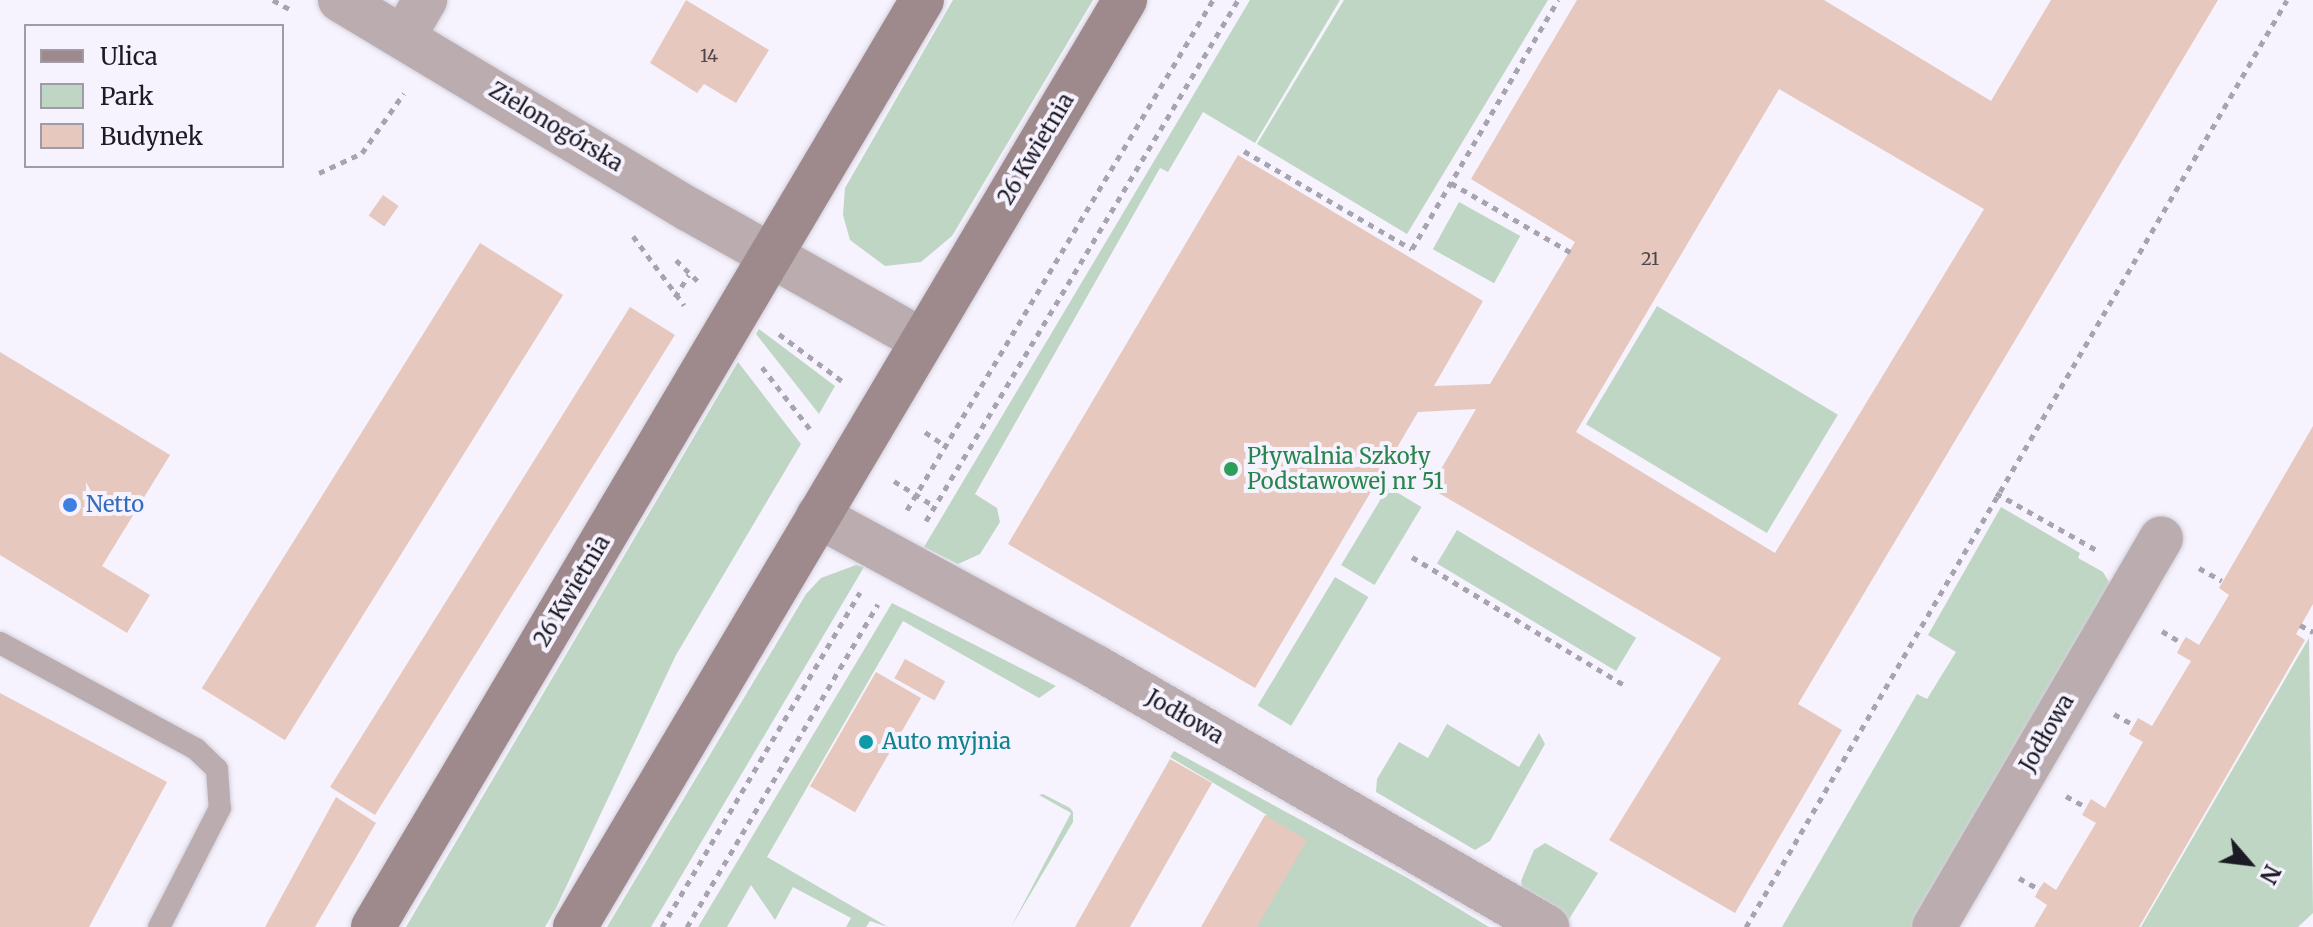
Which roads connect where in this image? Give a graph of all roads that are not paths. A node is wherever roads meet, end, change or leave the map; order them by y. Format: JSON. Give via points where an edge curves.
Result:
{"nodes":[{"id":1,"x":340,"y":0,"type":"edge"},
{"id":2,"x":922,"y":0,"type":"edge"},
{"id":3,"x":1125,"y":0,"type":"edge"},
{"id":4,"x":414,"y":18,"type":"edge"},
{"id":5,"x":770,"y":255,"type":"junction"},
{"id":6,"x":922,"y":340,"type":"junction"},
{"id":7,"x":818,"y":516,"type":"junction"},
{"id":8,"x":2161,"y":539,"type":"dead end"},
{"id":9,"x":0,"y":643,"type":"edge"},
{"id":10,"x":159,"y":927,"type":"edge"},
{"id":11,"x":373,"y":927,"type":"edge"},
{"id":12,"x":575,"y":927,"type":"edge"},
{"id":13,"x":1547,"y":927,"type":"edge"},
{"id":14,"x":1934,"y":927,"type":"edge"}],
"edges":[{"from":1,"to":4,"type":"street","name":"Zielonogórska"},
{"from":2,"to":5,"type":"street","name":"26 Kwietnia"},
{"from":3,"to":6,"type":"street","name":"26 Kwietnia"},
{"from":4,"to":5,"type":"street","name":"Zielonogórska"},
{"from":5,"to":6,"type":"street"},
{"from":5,"to":11,"type":"street","name":"26 Kwietnia"},
{"from":6,"to":7,"type":"street","name":"26 Kwietnia"},
{"from":7,"to":12,"type":"street","name":"26 Kwietnia"},
{"from":7,"to":13,"type":"street","name":"Jodłowa","via":[[1096,667]]},
{"from":8,"to":14,"type":"street","name":"Jodłowa"},
{"from":9,"to":10,"type":"lane","via":[[196,749],[217,769],[220,808]]}]}
